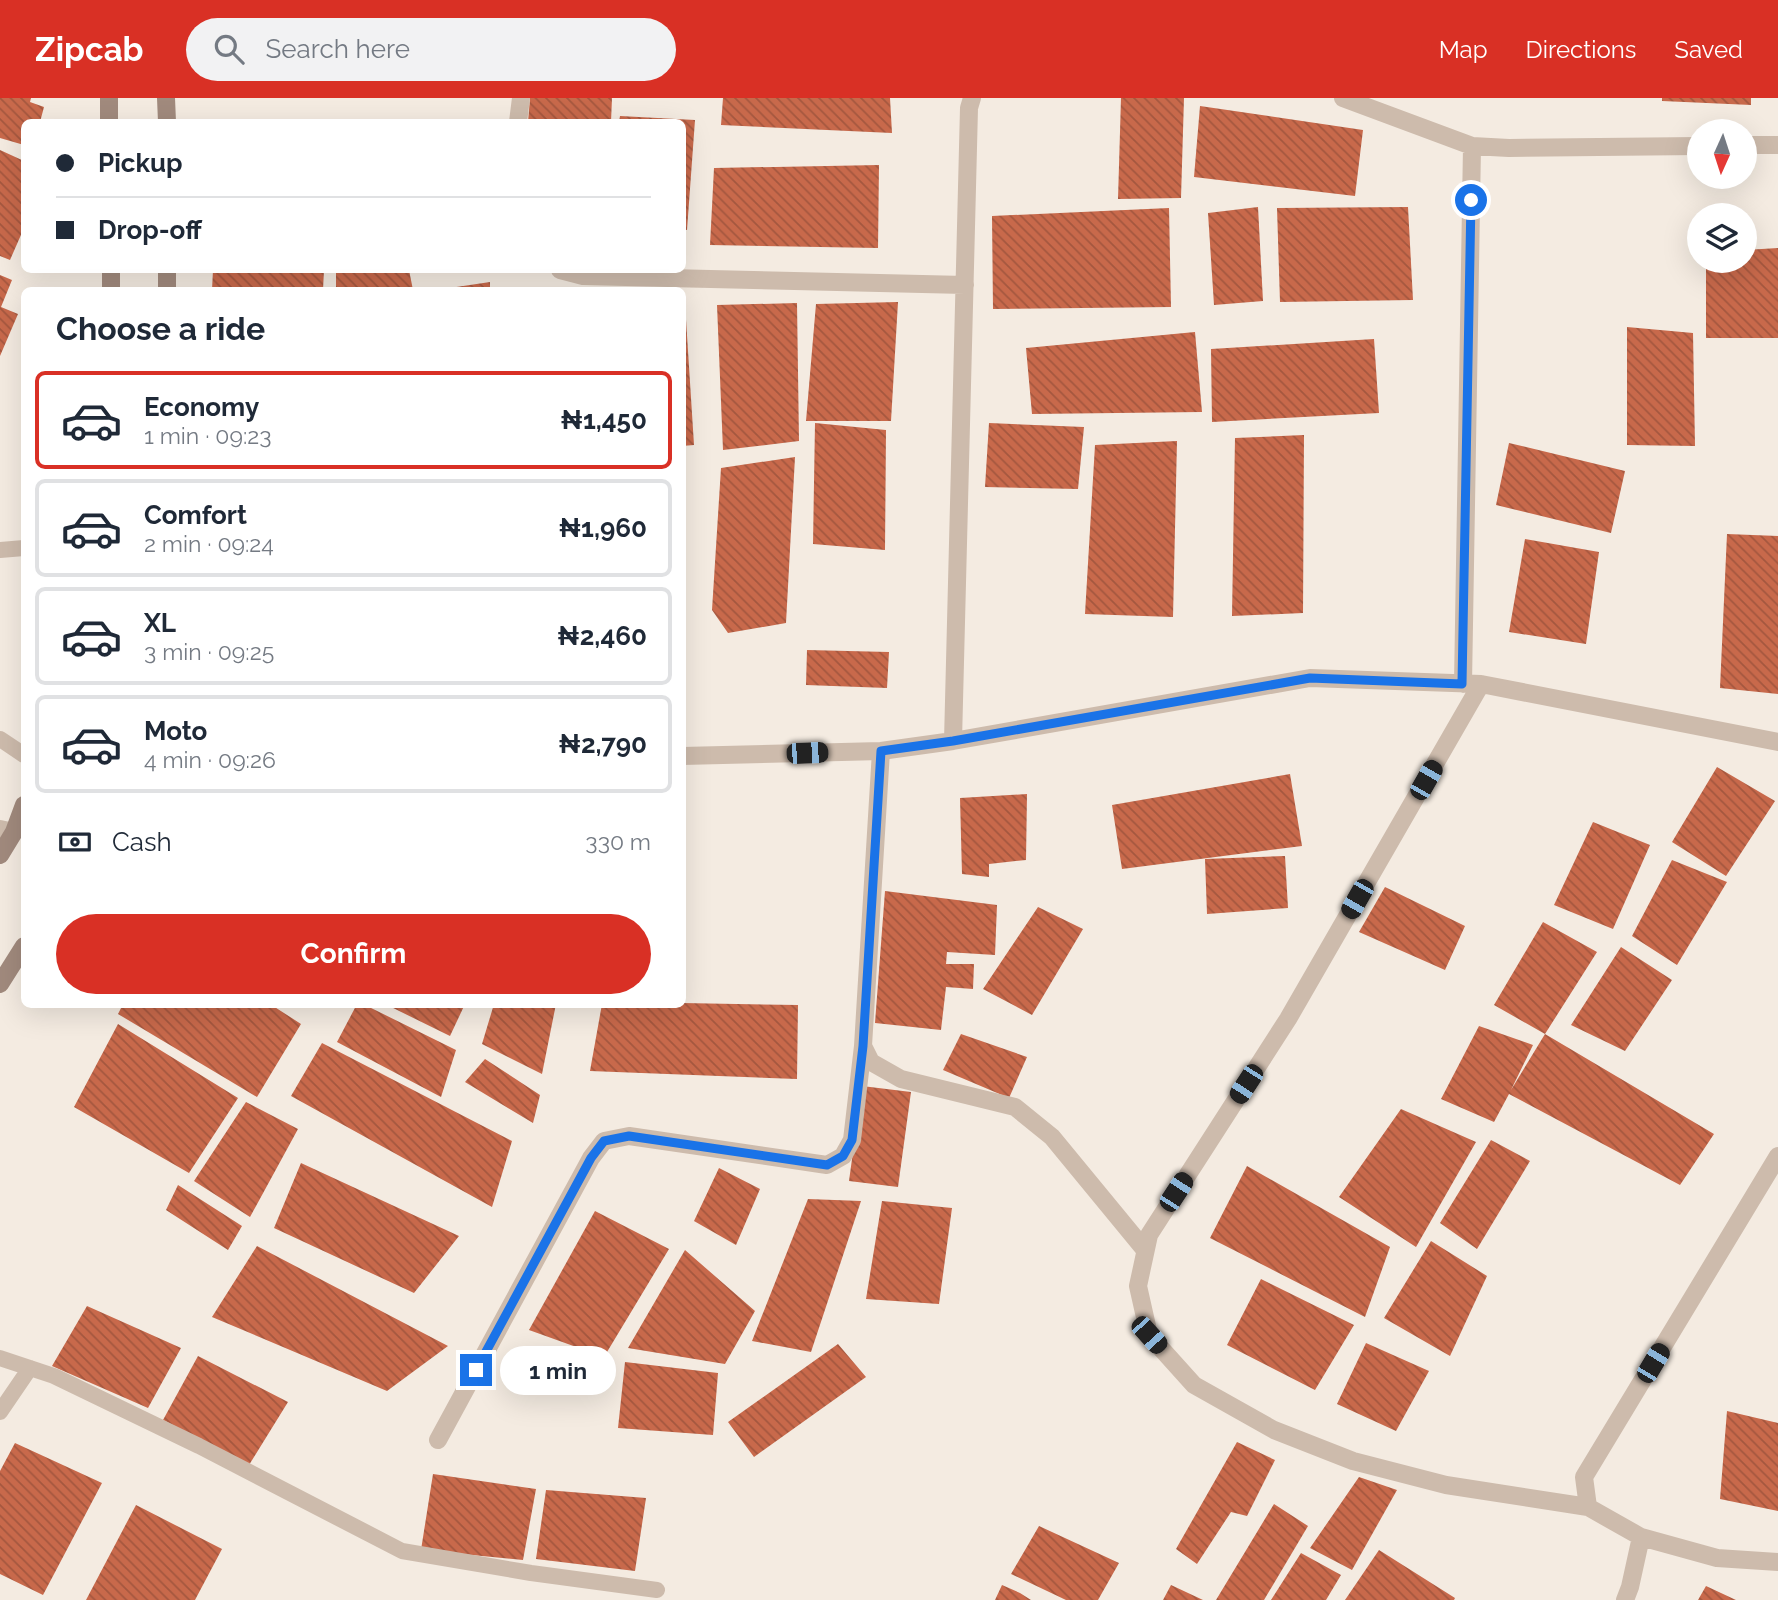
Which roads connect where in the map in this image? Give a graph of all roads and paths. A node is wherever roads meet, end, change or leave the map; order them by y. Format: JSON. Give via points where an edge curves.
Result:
{"nodes":[{"id":1,"x":109,"y":98,"type":"edge"},
{"id":2,"x":166,"y":98,"type":"edge"},
{"id":3,"x":521,"y":98,"type":"edge"},
{"id":4,"x":972,"y":98,"type":"edge"},
{"id":5,"x":1343,"y":98,"type":"edge"},
{"id":6,"x":109,"y":119,"type":"edge"},
{"id":7,"x":166,"y":119,"type":"edge"},
{"id":8,"x":519,"y":119,"type":"edge"},
{"id":9,"x":1757,"y":145,"type":"edge"},
{"id":10,"x":1778,"y":145,"type":"edge"},
{"id":11,"x":1472,"y":146,"type":"junction"},
{"id":12,"x":1687,"y":146,"type":"edge"},
{"id":13,"x":572,"y":273,"type":"edge"},
{"id":14,"x":965,"y":285,"type":"junction"},
{"id":15,"x":21,"y":548,"type":"edge"},
{"id":16,"x":0,"y":550,"type":"edge"},
{"id":17,"x":1462,"y":684,"type":"junction"},
{"id":18,"x":1481,"y":684,"type":"junction"},
{"id":19,"x":0,"y":739,"type":"edge"},
{"id":20,"x":953,"y":741,"type":"junction"},
{"id":21,"x":1778,"y":742,"type":"edge"},
{"id":22,"x":881,"y":751,"type":"junction"},
{"id":23,"x":21,"y":753,"type":"edge"},
{"id":24,"x":686,"y":756,"type":"edge"},
{"id":25,"x":21,"y":810,"type":"edge"},
{"id":26,"x":7,"y":831,"type":"edge"},
{"id":27,"x":0,"y":855,"type":"edge"},
{"id":28,"x":21,"y":951,"type":"edge"},
{"id":29,"x":0,"y":984,"type":"edge"},
{"id":30,"x":863,"y":1046,"type":"junction"},
{"id":31,"x":1778,"y":1156,"type":"edge"},
{"id":32,"x":1145,"y":1250,"type":"junction"},
{"id":33,"x":0,"y":1358,"type":"edge"},
{"id":34,"x":30,"y":1368,"type":"junction"},
{"id":35,"x":0,"y":1412,"type":"edge"},
{"id":36,"x":438,"y":1440,"type":"dead end"},
{"id":37,"x":1588,"y":1507,"type":"junction"},
{"id":38,"x":1641,"y":1537,"type":"junction"},
{"id":39,"x":1778,"y":1562,"type":"edge"},
{"id":40,"x":657,"y":1590,"type":"dead end"},
{"id":41,"x":1625,"y":1600,"type":"edge"}],
"edges":[{"from":1,"to":6,"type":"main road"},
{"from":2,"to":7,"type":"main road"},
{"from":3,"to":8,"type":"street"},
{"from":4,"to":14,"type":"street"},
{"from":5,"to":11,"type":"street"},
{"from":9,"to":10,"type":"street"},
{"from":11,"to":12,"type":"street"},
{"from":11,"to":17,"type":"street"},
{"from":13,"to":14,"type":"street"},
{"from":14,"to":20,"type":"street"},
{"from":15,"to":16,"type":"lane"},
{"from":17,"to":18,"type":"street"},
{"from":17,"to":20,"type":"street","via":[[1310,678]]},
{"from":18,"to":21,"type":"street"},
{"from":18,"to":32,"type":"street","via":[[1288,1019],[1149,1236]]},
{"from":19,"to":23,"type":"lane"},
{"from":20,"to":22,"type":"street"},
{"from":22,"to":24,"type":"street"},
{"from":22,"to":30,"type":"street"},
{"from":25,"to":26,"type":"main road"},
{"from":26,"to":27,"type":"main road"},
{"from":28,"to":29,"type":"main road"},
{"from":30,"to":32,"type":"street","via":[[871,1062],[901,1079],[1015,1107],[1052,1137]]},
{"from":30,"to":36,"type":"street","via":[[852,1140],[843,1156],[827,1165],[629,1136],[604,1141]]},
{"from":31,"to":37,"type":"street","via":[[1584,1477]]},
{"from":32,"to":37,"type":"street","via":[[1138,1286],[1149,1335],[1194,1385],[1274,1430],[1353,1461],[1446,1485]]},
{"from":33,"to":34,"type":"lane"},
{"from":34,"to":35,"type":"lane"},
{"from":34,"to":40,"type":"lane","via":[[199,1446],[402,1551]]},
{"from":37,"to":38,"type":"street"},
{"from":38,"to":39,"type":"street","via":[[1717,1558]]},
{"from":38,"to":41,"type":"street"}]}
